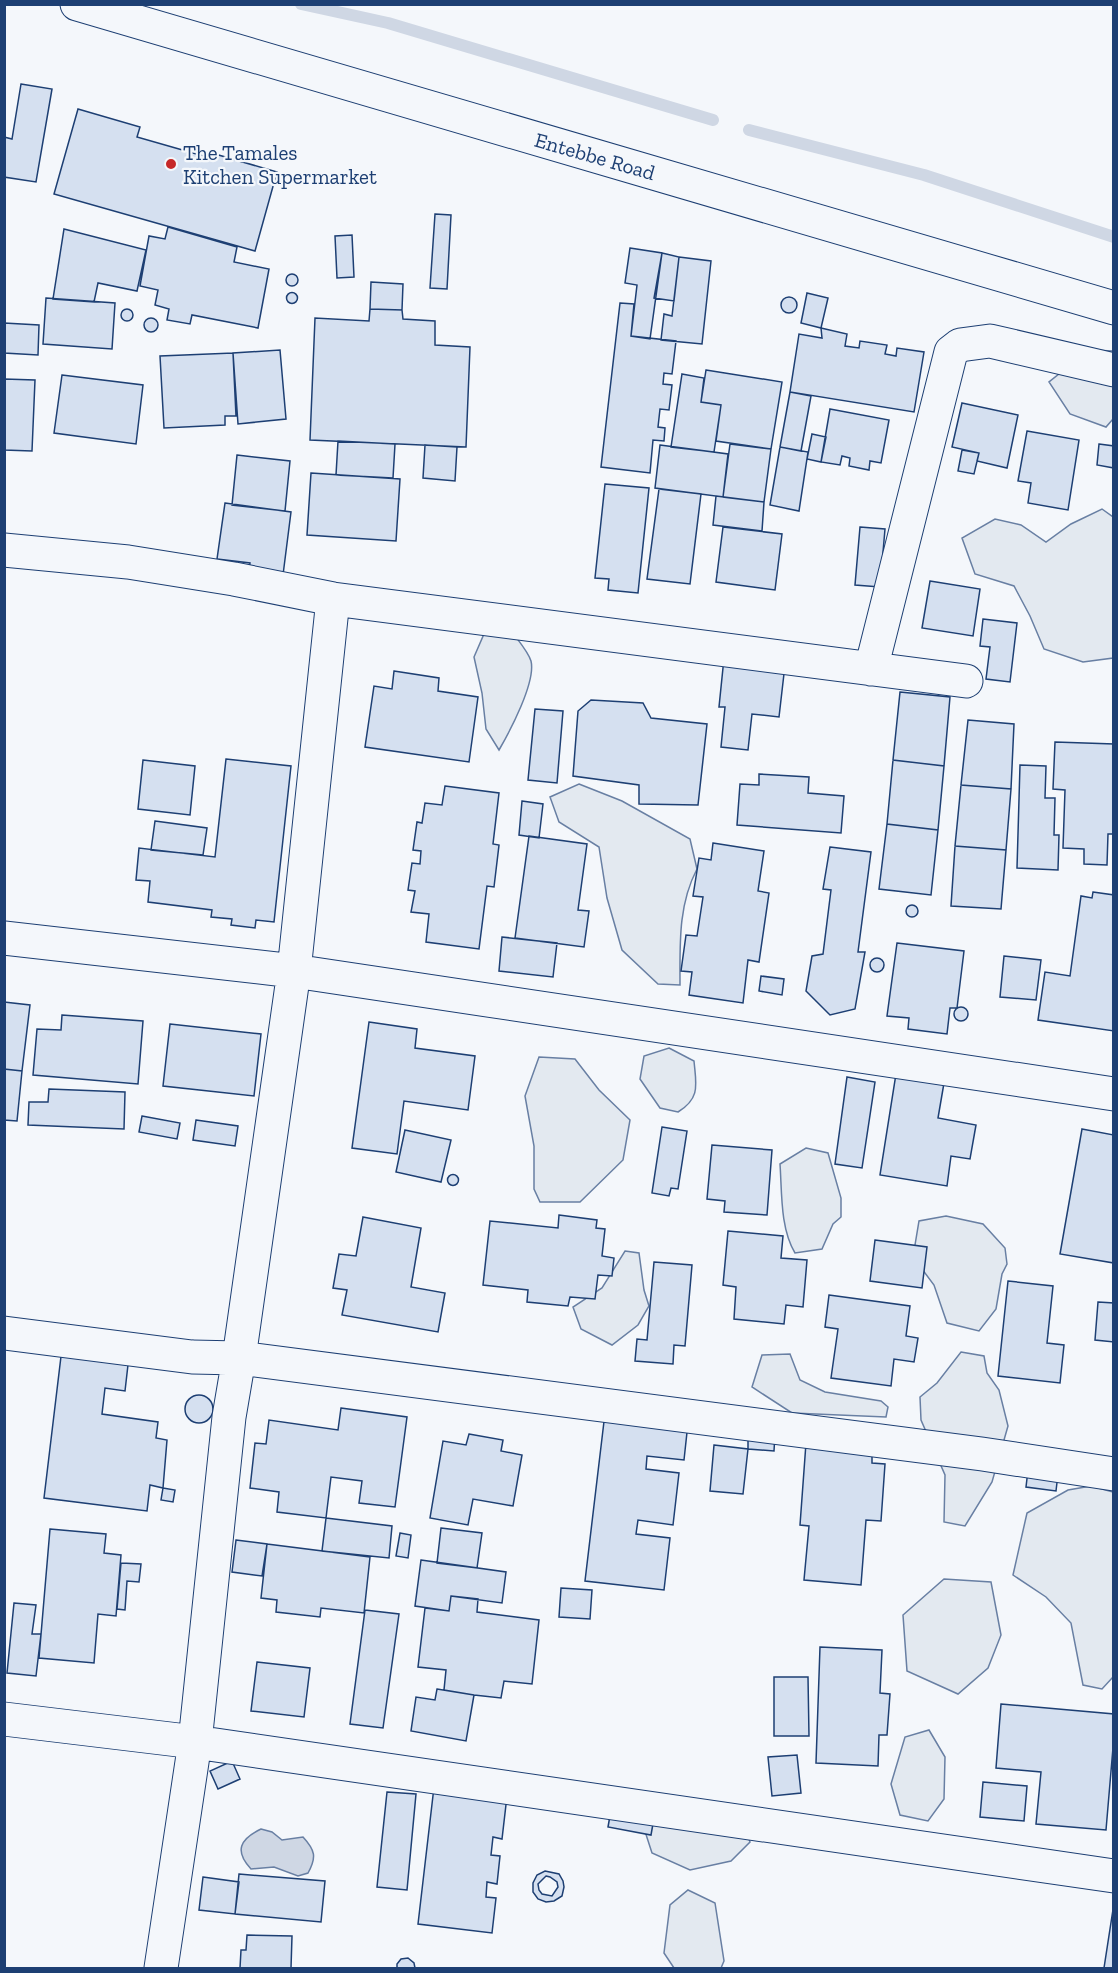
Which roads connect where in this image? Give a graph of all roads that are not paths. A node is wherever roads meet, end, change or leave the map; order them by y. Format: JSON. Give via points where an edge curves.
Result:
{"nodes":[{"id":1,"x":77,"y":4,"type":"edge"},
{"id":2,"x":1113,"y":308,"type":"edge"},
{"id":3,"x":1113,"y":370,"type":"edge"},
{"id":4,"x":4,"y":550,"type":"edge"},
{"id":5,"x":333,"y":599,"type":"junction"},
{"id":6,"x":871,"y":669,"type":"junction"},
{"id":7,"x":966,"y":681,"type":"dead end"},
{"id":8,"x":4,"y":938,"type":"edge"},
{"id":9,"x":294,"y":971,"type":"junction"},
{"id":10,"x":1113,"y":1094,"type":"edge"},
{"id":11,"x":4,"y":1333,"type":"edge"},
{"id":12,"x":239,"y":1358,"type":"junction"},
{"id":13,"x":1113,"y":1474,"type":"edge"},
{"id":14,"x":4,"y":1719,"type":"edge"},
{"id":15,"x":195,"y":1742,"type":"junction"},
{"id":16,"x":1113,"y":1876,"type":"edge"},
{"id":17,"x":161,"y":1968,"type":"edge"}],
"edges":[{"from":1,"to":2,"type":"street","name":"Entebbe Road"},
{"from":3,"to":6,"type":"street","via":[[990,341],[960,345],[951,352]]},
{"from":4,"to":5,"type":"street","via":[[128,562]]},
{"from":5,"to":6,"type":"street"},
{"from":5,"to":9,"type":"street"},
{"from":6,"to":7,"type":"street"},
{"from":8,"to":9,"type":"street"},
{"from":9,"to":10,"type":"street"},
{"from":9,"to":12,"type":"street"},
{"from":11,"to":12,"type":"street"},
{"from":12,"to":13,"type":"street"},
{"from":12,"to":15,"type":"street","via":[[229,1417]]},
{"from":14,"to":15,"type":"street"},
{"from":15,"to":16,"type":"street"},
{"from":15,"to":17,"type":"street"}]}
